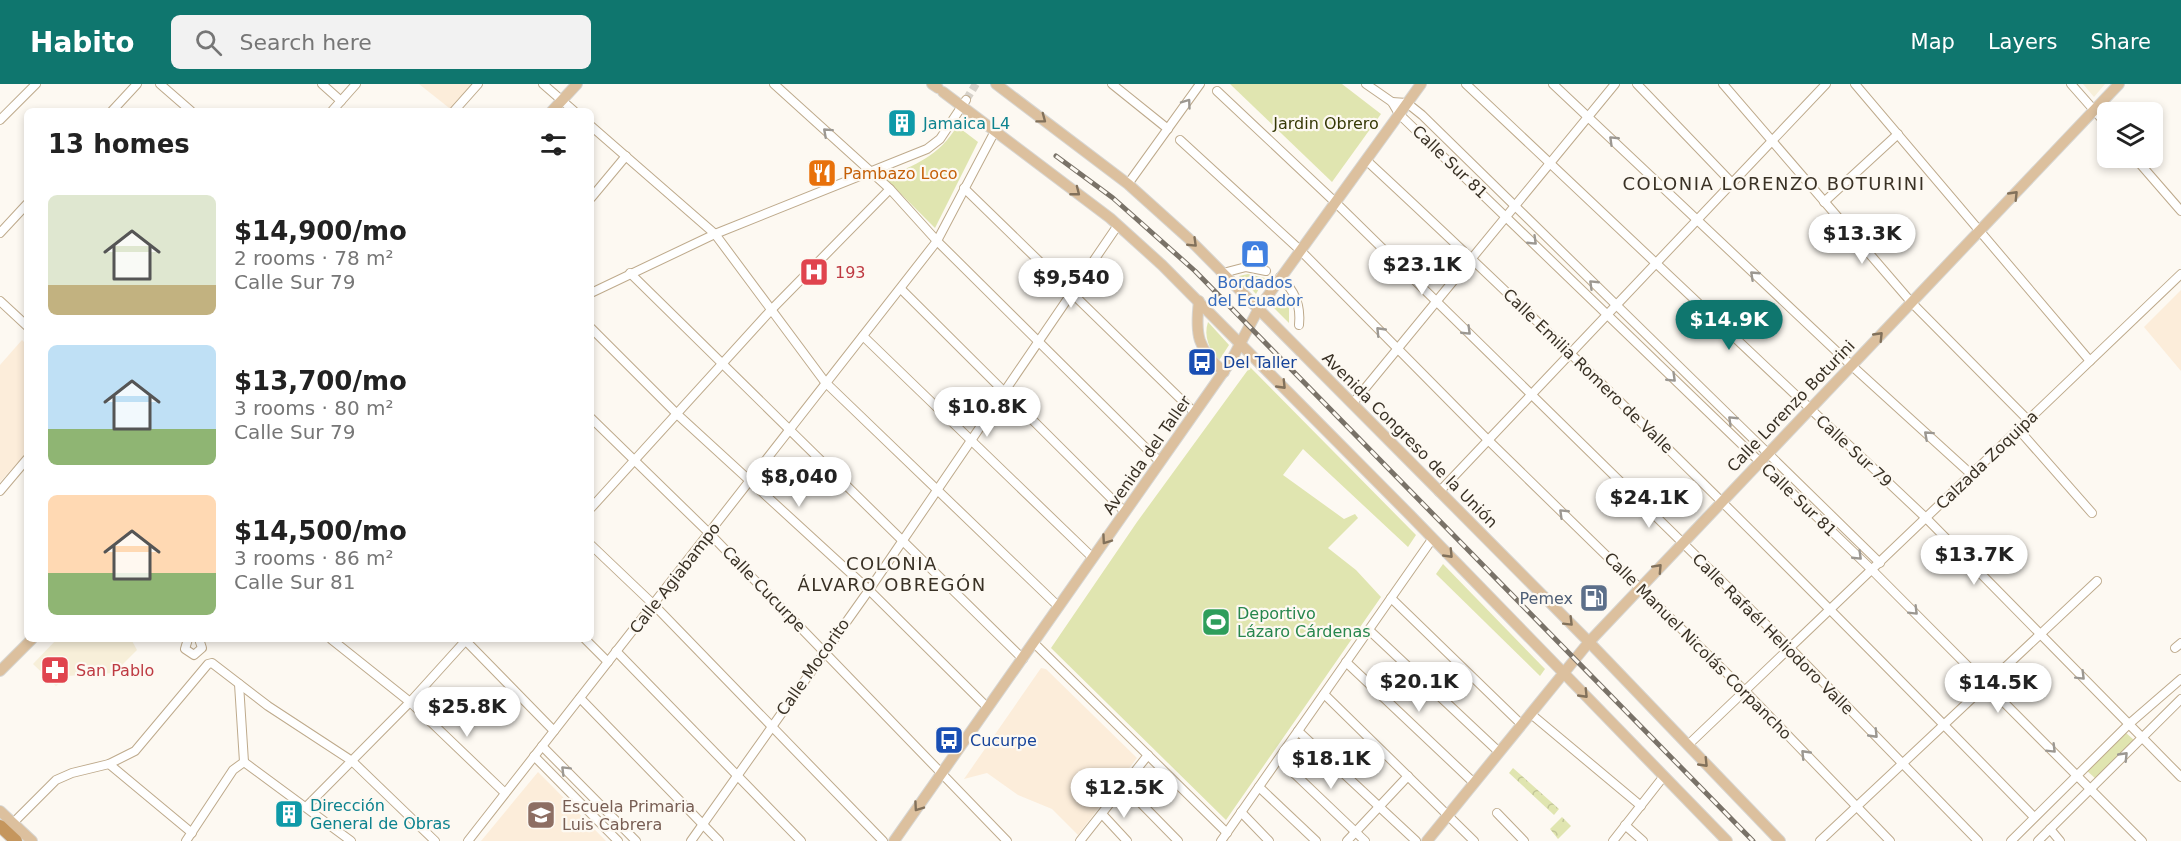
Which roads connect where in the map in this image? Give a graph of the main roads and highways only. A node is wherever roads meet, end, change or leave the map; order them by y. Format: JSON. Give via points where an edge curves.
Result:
{"nodes":[{"id":1,"x":577,"y":84,"type":"edge"},
{"id":2,"x":996,"y":84,"type":"edge"},
{"id":3,"x":1421,"y":84,"type":"edge"},
{"id":4,"x":2119,"y":84,"type":"edge"},
{"id":5,"x":938,"y":88,"type":"edge"},
{"id":6,"x":555,"y":108,"type":"edge"},
{"id":7,"x":1199,"y":300,"type":"junction"},
{"id":8,"x":1259,"y":308,"type":"junction"},
{"id":9,"x":1242,"y":344,"type":"junction"},
{"id":10,"x":1224,"y":372,"type":"junction"},
{"id":11,"x":29,"y":642,"type":"edge"},
{"id":12,"x":1589,"y":642,"type":"junction"},
{"id":13,"x":0,"y":671,"type":"edge"},
{"id":14,"x":1563,"y":673,"type":"junction"},
{"id":15,"x":0,"y":811,"type":"edge"},
{"id":16,"x":0,"y":826,"type":"edge"},
{"id":17,"x":16,"y":841,"type":"edge"},
{"id":18,"x":32,"y":841,"type":"edge"},
{"id":19,"x":894,"y":841,"type":"edge"},
{"id":20,"x":1428,"y":841,"type":"edge"},
{"id":21,"x":1727,"y":841,"type":"edge"},
{"id":22,"x":1780,"y":841,"type":"edge"}],
"edges":[{"from":1,"to":6,"type":"main road"},
{"from":2,"to":8,"type":"main road","name":"Avenida Congreso de la Unión","one_way":true,"via":[[1128,184]]},
{"from":3,"to":8,"type":"main road","name":"Avenida del Taller"},
{"from":12,"to":4,"type":"main road","name":"Calle Lorenzo Boturini","one_way":true},
{"from":5,"to":7,"type":"main road","one_way":true,"via":[[964,103],[1118,225]]},
{"from":7,"to":9,"type":"main road"},
{"from":7,"to":10,"type":"main road","via":[[1198,339],[1207,356]]},
{"from":8,"to":9,"type":"main road","name":"Avenida del Taller"},
{"from":8,"to":12,"type":"main road","name":"Avenida Congreso de la Unión","one_way":true},
{"from":9,"to":10,"type":"main road","name":"Avenida del Taller"},
{"from":9,"to":14,"type":"main road","one_way":true},
{"from":10,"to":19,"type":"main road","name":"Avenida del Taller","one_way":true},
{"from":11,"to":13,"type":"main road"},
{"from":12,"to":14,"type":"main road","name":"Calle Lorenzo Boturini"},
{"from":12,"to":22,"type":"main road","name":"Avenida Congreso de la Unión","one_way":true},
{"from":14,"to":20,"type":"main road","name":"Calle Lorenzo Boturini"},
{"from":14,"to":21,"type":"main road","one_way":true},
{"from":15,"to":18,"type":"main road"},
{"from":16,"to":17,"type":"highway"}]}
